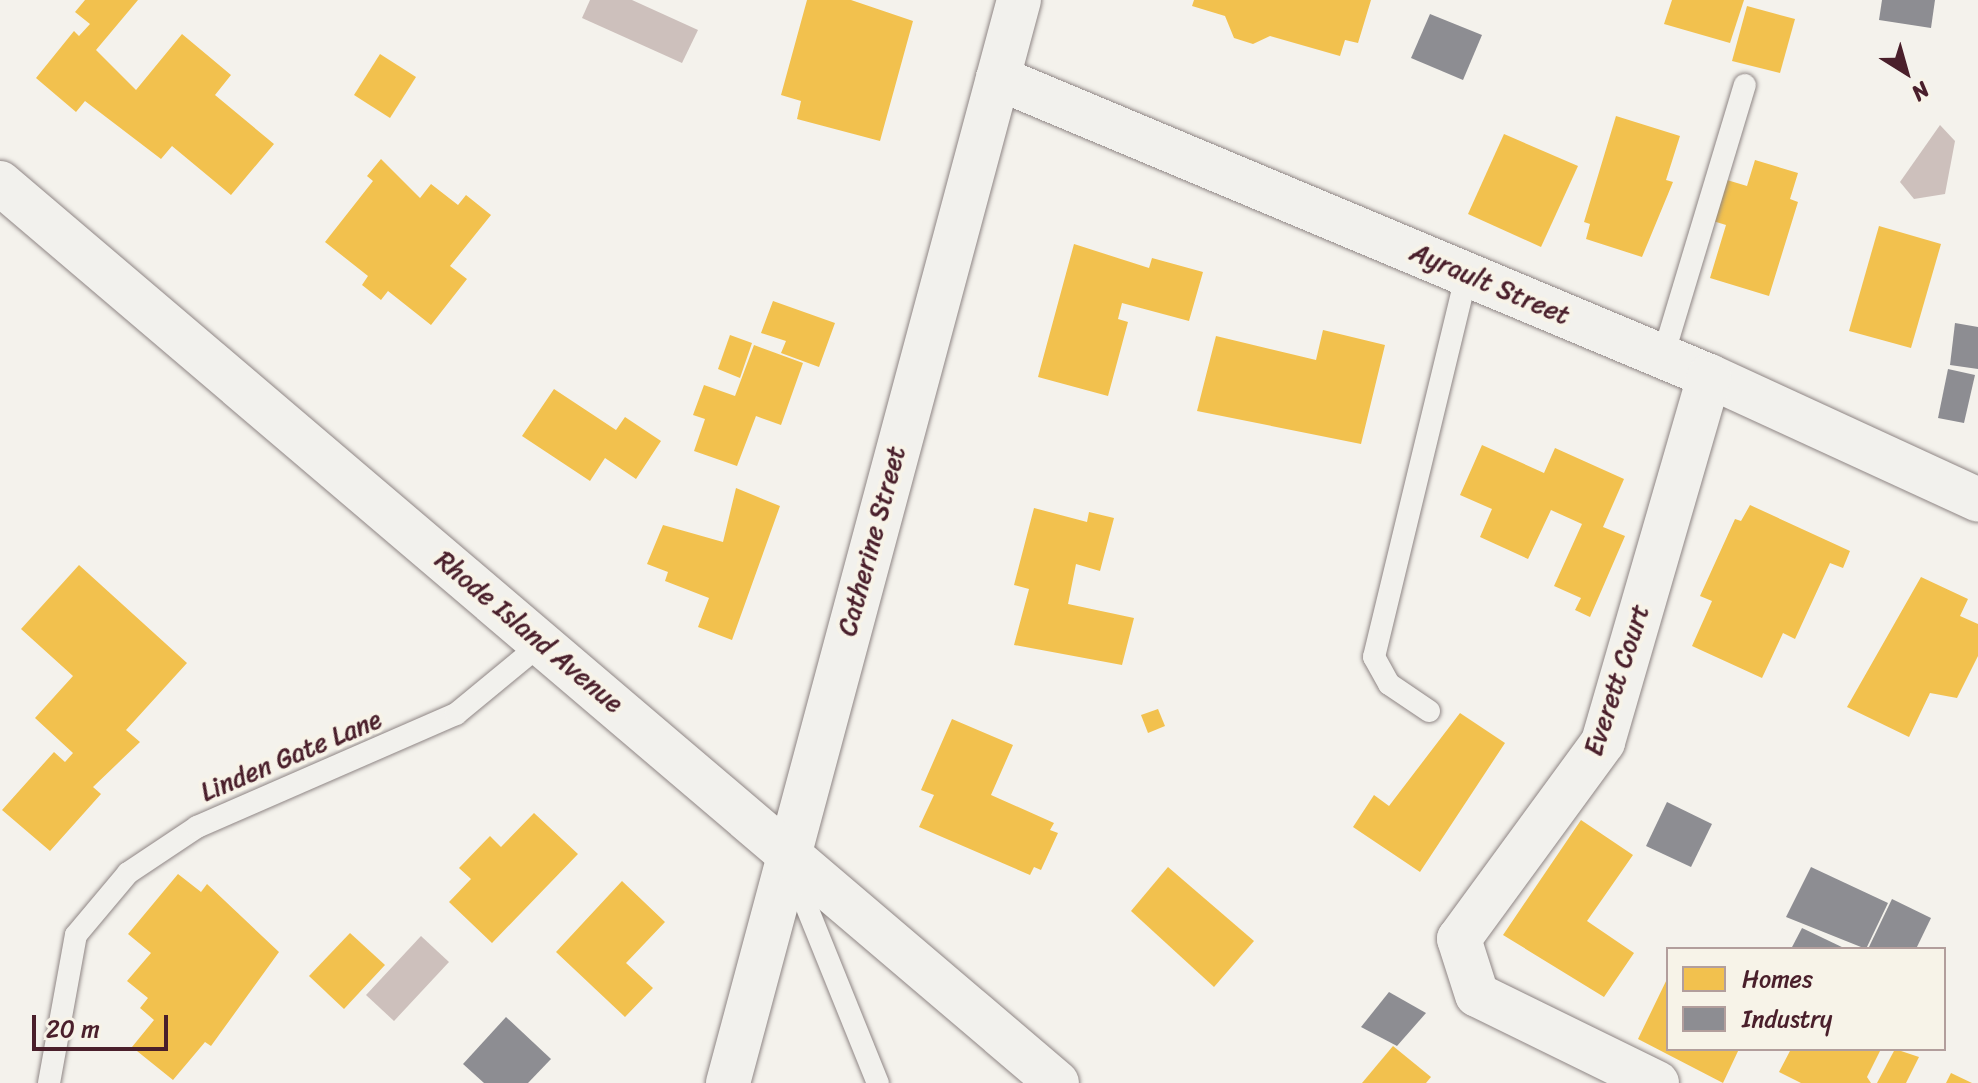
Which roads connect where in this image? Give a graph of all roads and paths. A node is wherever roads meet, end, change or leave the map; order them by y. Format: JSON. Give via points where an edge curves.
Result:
{"nodes":[{"id":1,"x":1019,"y":0,"type":"edge"},
{"id":2,"x":998,"y":78,"type":"junction"},
{"id":3,"x":1745,"y":85,"type":"dead end"},
{"id":4,"x":0,"y":183,"type":"edge"},
{"id":5,"x":1467,"y":274,"type":"junction"},
{"id":6,"x":1663,"y":356,"type":"junction"},
{"id":7,"x":1709,"y":376,"type":"junction"},
{"id":8,"x":1978,"y":500,"type":"edge"},
{"id":9,"x":542,"y":643,"type":"junction"},
{"id":10,"x":1429,"y":711,"type":"dead end"},
{"id":11,"x":787,"y":856,"type":"junction"},
{"id":12,"x":49,"y":1083,"type":"edge"},
{"id":13,"x":728,"y":1083,"type":"edge"},
{"id":14,"x":878,"y":1083,"type":"edge"},
{"id":15,"x":1057,"y":1083,"type":"edge"},
{"id":16,"x":1657,"y":1083,"type":"edge"}],
"edges":[{"from":1,"to":2,"type":"street","name":"Catherine Street"},
{"from":2,"to":5,"type":"street","name":"Ayrault Street"},
{"from":2,"to":11,"type":"street","name":"Catherine Street"},
{"from":3,"to":6,"type":"lane"},
{"from":4,"to":9,"type":"street","name":"Rhode Island Avenue"},
{"from":5,"to":6,"type":"street","name":"Ayrault Street"},
{"from":5,"to":10,"type":"lane","via":[[1374,657],[1389,684]]},
{"from":6,"to":7,"type":"street","name":"Ayrault Street"},
{"from":7,"to":8,"type":"street","name":"Ayrault Street"},
{"from":7,"to":16,"type":"street","name":"Everett Court","via":[[1603,742],[1459,939],[1477,995]]},
{"from":9,"to":11,"type":"street","name":"Rhode Island Avenue"},
{"from":9,"to":12,"type":"lane","name":"Linden Gate Lane","via":[[456,714],[163,845],[128,873],[76,935]]},
{"from":11,"to":13,"type":"street","name":"Catherine Street"},
{"from":11,"to":14,"type":"lane"},
{"from":11,"to":15,"type":"street","name":"Rhode Island Avenue"}]}
